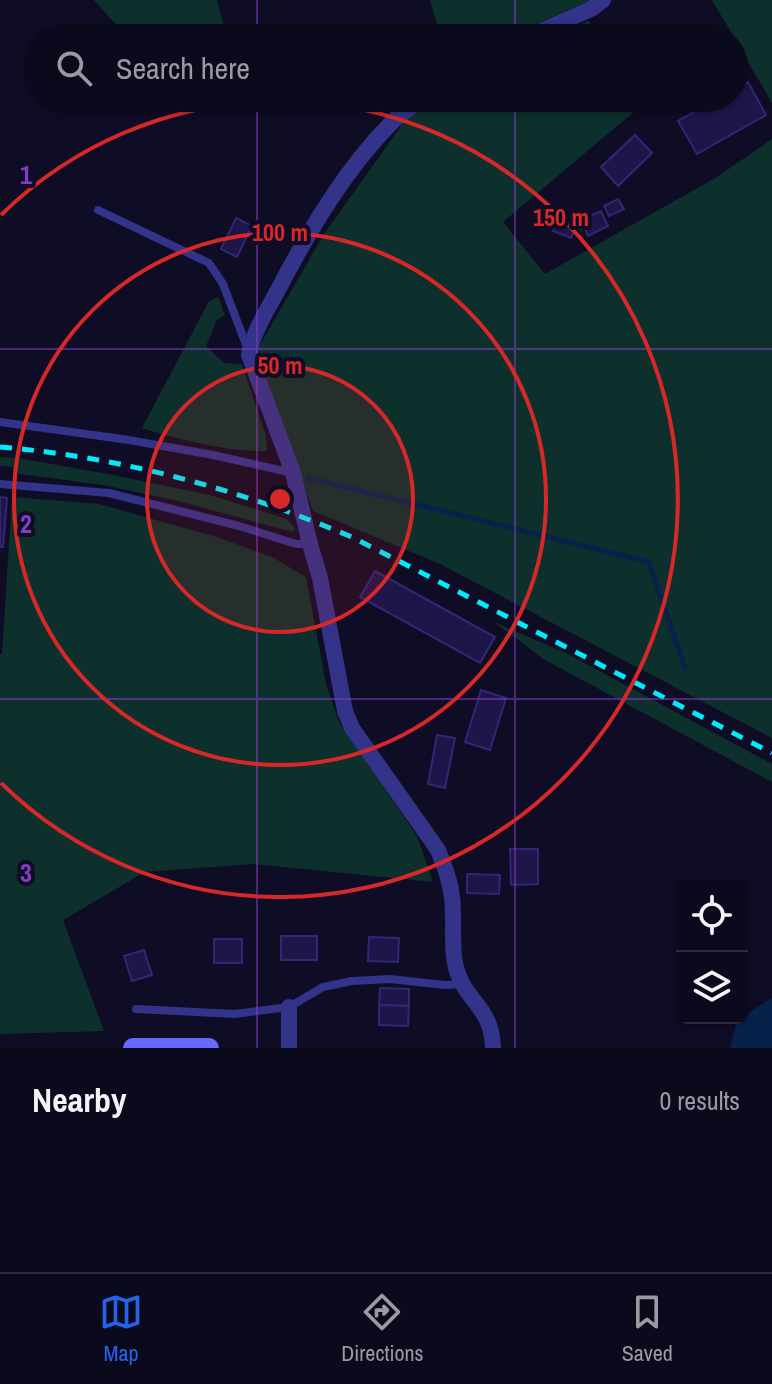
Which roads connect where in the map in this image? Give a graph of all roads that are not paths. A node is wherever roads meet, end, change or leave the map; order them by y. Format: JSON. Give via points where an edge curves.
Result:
{"nodes":[{"id":1,"x":603,"y":0,"type":"edge"},
{"id":2,"x":557,"y":24,"type":"edge"},
{"id":3,"x":405,"y":112,"type":"edge"},
{"id":4,"x":98,"y":210,"type":"dead end"},
{"id":5,"x":249,"y":355,"type":"junction"},
{"id":6,"x":0,"y":422,"type":"edge"},
{"id":7,"x":293,"y":473,"type":"junction"},
{"id":8,"x":0,"y":484,"type":"edge"},
{"id":9,"x":310,"y":544,"type":"junction"},
{"id":10,"x":463,"y":984,"type":"junction"},
{"id":11,"x":289,"y":1007,"type":"junction"},
{"id":12,"x":136,"y":1009,"type":"dead end"},
{"id":13,"x":133,"y":1048,"type":"edge"},
{"id":14,"x":209,"y":1048,"type":"edge"},
{"id":15,"x":289,"y":1048,"type":"edge"},
{"id":16,"x":493,"y":1048,"type":"edge"}],
"edges":[{"from":1,"to":2,"type":"street"},
{"from":3,"to":5,"type":"street","via":[[352,170],[303,243]]},
{"from":4,"to":5,"type":"lane","via":[[209,263],[223,284]]},
{"from":5,"to":7,"type":"street"},
{"from":6,"to":7,"type":"lane","via":[[129,440]]},
{"from":7,"to":9,"type":"street"},
{"from":8,"to":9,"type":"lane","via":[[109,493]]},
{"from":9,"to":10,"type":"street","via":[[345,711],[438,850],[452,896],[456,968]]},
{"from":10,"to":11,"type":"lane","via":[[352,981],[323,987]]},
{"from":10,"to":16,"type":"street","via":[[488,1019]]},
{"from":11,"to":12,"type":"lane","via":[[235,1014]]},
{"from":11,"to":15,"type":"street"},
{"from":13,"to":14,"type":"street"}]}
